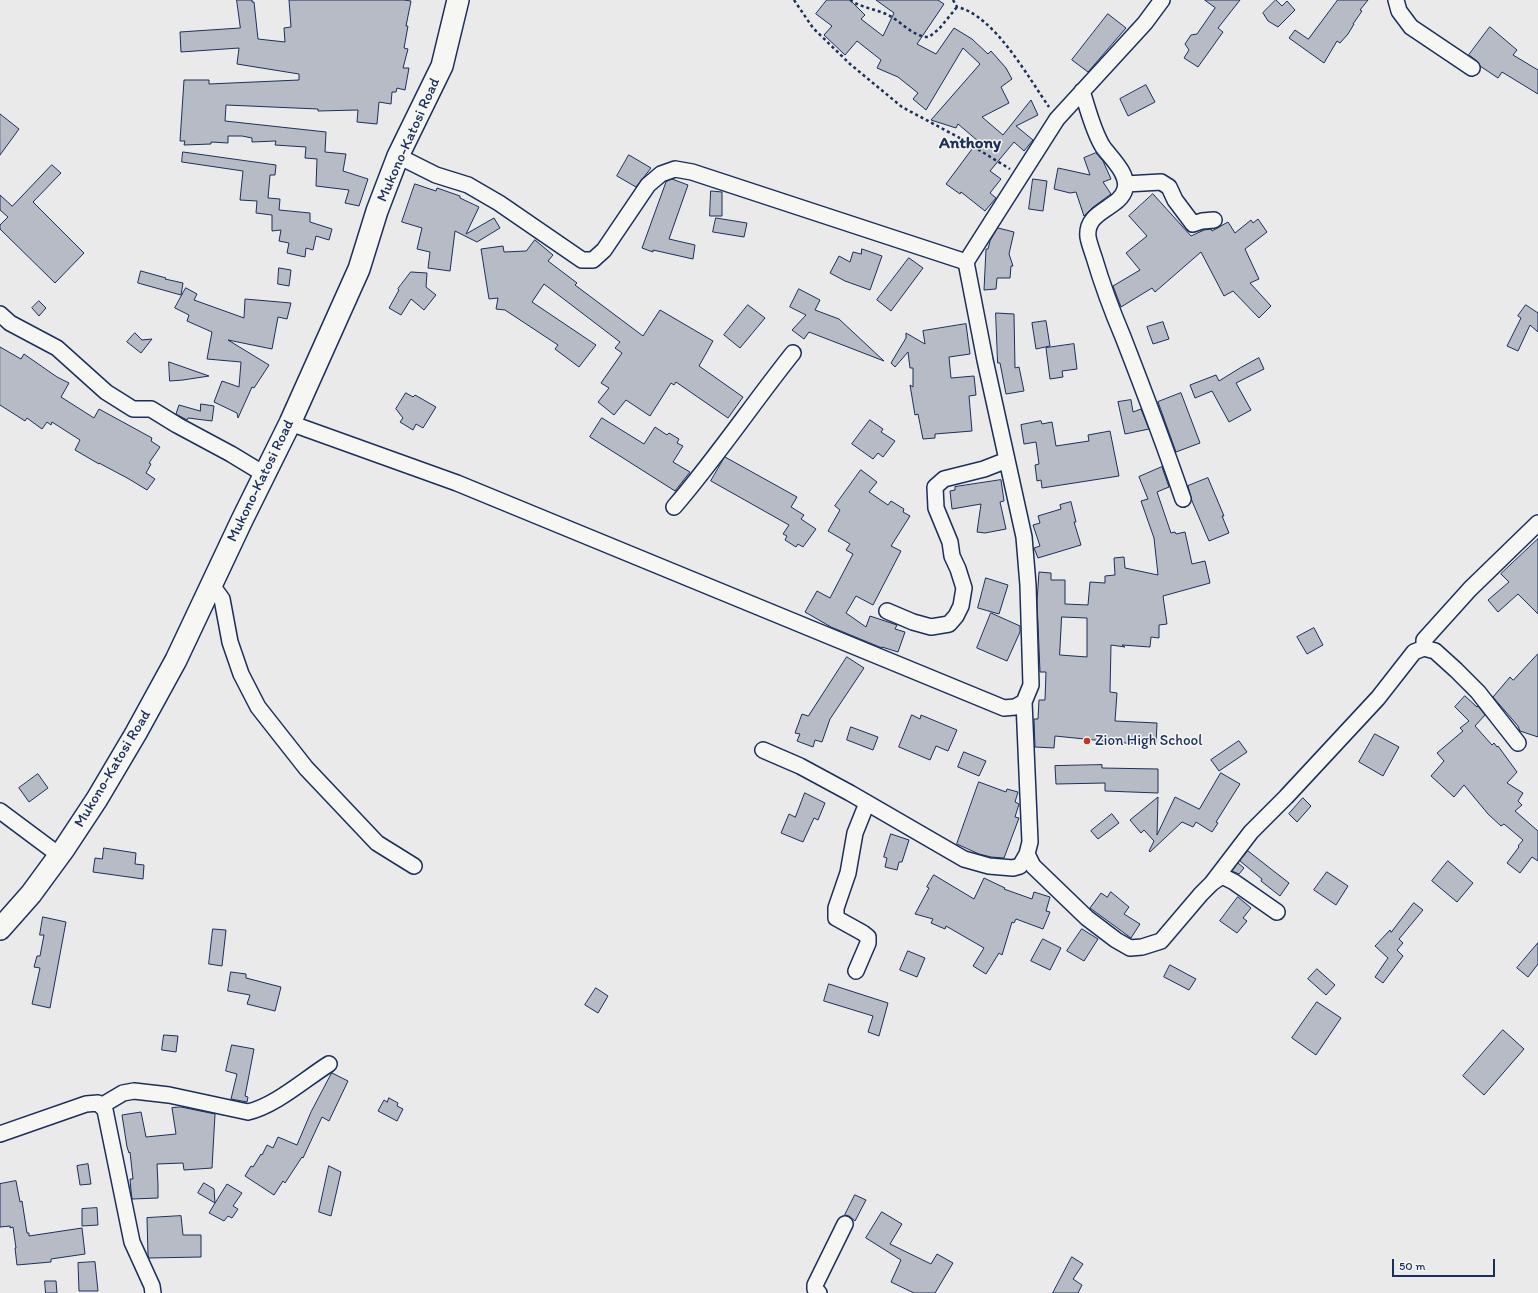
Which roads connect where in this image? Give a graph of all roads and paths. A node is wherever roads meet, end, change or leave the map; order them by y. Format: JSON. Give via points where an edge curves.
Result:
{"nodes":[{"id":1,"x":458,"y":0,"type":"edge"},
{"id":2,"x":794,"y":0,"type":"edge"},
{"id":3,"x":850,"y":0,"type":"edge"},
{"id":4,"x":953,"y":0,"type":"edge"},
{"id":5,"x":1162,"y":0,"type":"edge"},
{"id":6,"x":1396,"y":0,"type":"edge"},
{"id":7,"x":957,"y":7,"type":"junction"},
{"id":8,"x":1472,"y":68,"type":"dead end"},
{"id":9,"x":1082,"y":91,"type":"junction"},
{"id":10,"x":1057,"y":120,"type":"junction"},
{"id":11,"x":398,"y":156,"type":"junction"},
{"id":12,"x":1021,"y":176,"type":"junction"},
{"id":13,"x":1126,"y":184,"type":"junction"},
{"id":14,"x":1214,"y":220,"type":"dead end"},
{"id":15,"x":966,"y":262,"type":"junction"},
{"id":16,"x":0,"y":314,"type":"edge"},
{"id":17,"x":793,"y":353,"type":"dead end"},
{"id":18,"x":290,"y":423,"type":"junction"},
{"id":19,"x":1007,"y":460,"type":"junction"},
{"id":20,"x":264,"y":474,"type":"junction"},
{"id":21,"x":1183,"y":499,"type":"dead end"},
{"id":22,"x":674,"y":506,"type":"dead end"},
{"id":23,"x":1538,"y":523,"type":"edge"},
{"id":24,"x":211,"y":584,"type":"junction"},
{"id":25,"x":887,"y":611,"type":"dead end"},
{"id":26,"x":1424,"y":648,"type":"junction"},
{"id":27,"x":1024,"y":702,"type":"junction"},
{"id":28,"x":1518,"y":742,"type":"dead end"},
{"id":29,"x":762,"y":750,"type":"dead end"},
{"id":30,"x":867,"y":803,"type":"junction"},
{"id":31,"x":0,"y":811,"type":"edge"},
{"id":32,"x":1027,"y":854,"type":"junction"},
{"id":33,"x":59,"y":855,"type":"junction"},
{"id":34,"x":414,"y":866,"type":"dead end"},
{"id":35,"x":1212,"y":883,"type":"junction"},
{"id":36,"x":1277,"y":912,"type":"dead end"},
{"id":37,"x":0,"y":930,"type":"edge"},
{"id":38,"x":856,"y":971,"type":"dead end"},
{"id":39,"x":328,"y":1064,"type":"dead end"},
{"id":40,"x":101,"y":1106,"type":"junction"},
{"id":41,"x":0,"y":1134,"type":"edge"},
{"id":42,"x":845,"y":1224,"type":"dead end"},
{"id":43,"x":153,"y":1293,"type":"edge"},
{"id":44,"x":819,"y":1293,"type":"edge"}],
"edges":[{"from":1,"to":11,"type":"main road","name":"Mukono-Katosi Road","via":[[442,66]]},
{"from":2,"to":12,"type":"path","via":[[813,28],[850,64],[902,107],[958,137]]},
{"from":3,"to":7,"type":"path","via":[[859,6],[888,15],[922,37],[929,37],[939,29]]},
{"from":4,"to":7,"type":"path"},
{"from":5,"to":9,"type":"street","via":[[1145,23]]},
{"from":6,"to":8,"type":"street","via":[[1399,11],[1412,27]]},
{"from":7,"to":10,"type":"path","via":[[966,9],[990,26],[1017,60]]},
{"from":9,"to":10,"type":"street"},
{"from":9,"to":13,"type":"street","via":[[1103,146],[1121,171]]},
{"from":10,"to":12,"type":"street"},
{"from":11,"to":15,"type":"street","via":[[436,175],[468,185],[499,203],[582,260],[593,260],[604,250],[648,185],[661,174],[675,169],[692,172]]},
{"from":11,"to":18,"type":"main road","name":"Mukono-Katosi Road","via":[[359,269]]},
{"from":12,"to":15,"type":"street"},
{"from":13,"to":14,"type":"street","via":[[1161,182],[1169,186],[1175,200],[1192,224]]},
{"from":13,"to":21,"type":"street","via":[[1120,198],[1096,216],[1090,225],[1088,236],[1100,279],[1155,419]]},
{"from":15,"to":19,"type":"street"},
{"from":16,"to":20,"type":"street","via":[[10,323],[58,348],[106,392],[134,409],[151,409]]},
{"from":17,"to":22,"type":"street","via":[[701,476]]},
{"from":18,"to":20,"type":"main road","name":"Mukono-Katosi Road"},
{"from":18,"to":27,"type":"street","via":[[457,483],[1004,708],[1015,707]]},
{"from":19,"to":25,"type":"street","via":[[944,479],[935,487],[936,508],[964,588],[961,606],[956,616],[949,624],[931,627]]},
{"from":19,"to":27,"type":"street","via":[[1024,537],[1028,585],[1031,686]]},
{"from":20,"to":24,"type":"main road","name":"Mukono-Katosi Road"},
{"from":23,"to":26,"type":"street","via":[[1470,588],[1424,640]]},
{"from":24,"to":33,"type":"main road","name":"Mukono-Katosi Road","via":[[176,660],[136,733]]},
{"from":24,"to":34,"type":"street","via":[[222,599],[230,642],[241,674],[258,707],[306,768],[377,843]]},
{"from":26,"to":28,"type":"street","via":[[1435,651],[1456,670],[1478,692]]},
{"from":26,"to":35,"type":"street","via":[[1414,652],[1378,698],[1251,832]]},
{"from":27,"to":32,"type":"street","via":[[1030,842]]},
{"from":29,"to":30,"type":"street","via":[[800,766]]},
{"from":30,"to":32,"type":"street","via":[[964,859],[989,866],[1013,868],[1020,866]]},
{"from":30,"to":38,"type":"street","via":[[855,833],[848,873],[836,908],[836,918],[868,937]]},
{"from":31,"to":33,"type":"street"},
{"from":32,"to":35,"type":"street","via":[[1032,866],[1087,918],[1130,948],[1161,941]]},
{"from":33,"to":37,"type":"main road","name":"Mukono-Katosi Road","via":[[31,894]]},
{"from":35,"to":36,"type":"street","via":[[1222,876]]},
{"from":39,"to":40,"type":"street","via":[[258,1110],[248,1112],[169,1095],[134,1091],[123,1093]]},
{"from":40,"to":41,"type":"street","via":[[98,1103],[86,1104]]},
{"from":40,"to":43,"type":"street","via":[[106,1110],[132,1242]]},
{"from":42,"to":44,"type":"street","via":[[815,1284],[815,1289]]}]}
